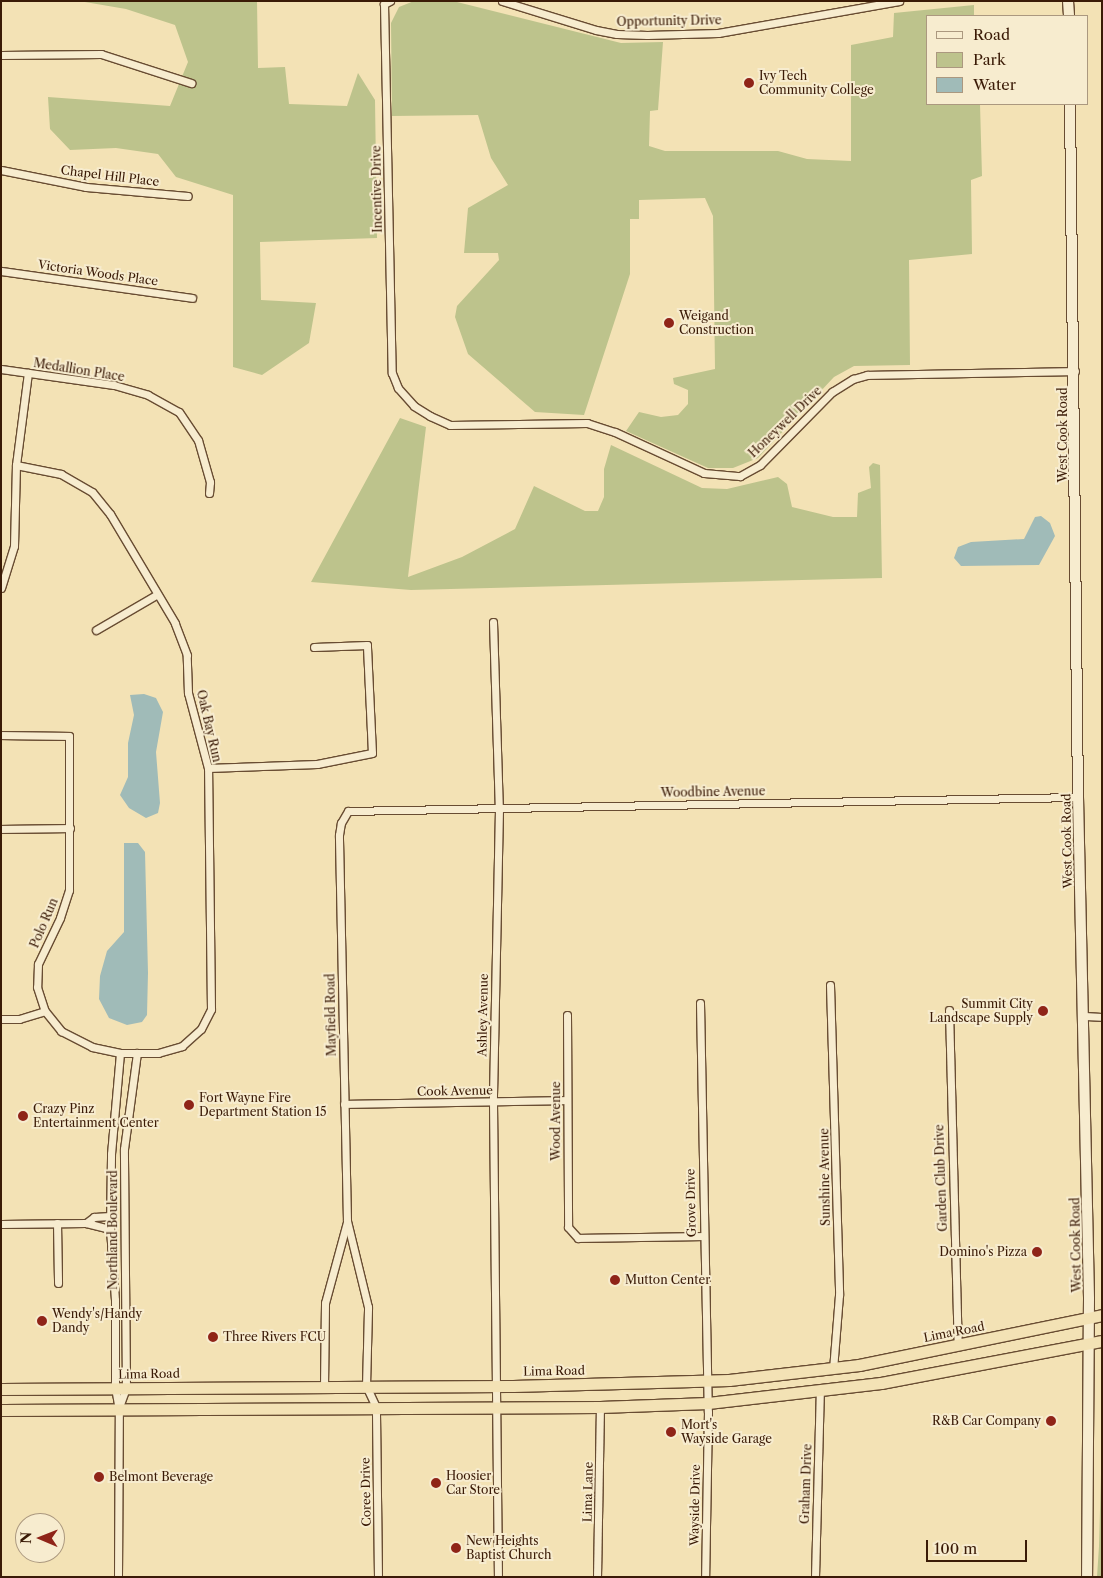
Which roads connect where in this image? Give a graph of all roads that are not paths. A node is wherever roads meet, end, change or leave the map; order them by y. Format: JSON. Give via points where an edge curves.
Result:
{"nodes":[{"id":1,"x":502,"y":1,"type":"edge"},
{"id":2,"x":899,"y":1,"type":"edge"},
{"id":3,"x":1068,"y":1,"type":"edge"},
{"id":4,"x":387,"y":3,"type":"edge"},
{"id":5,"x":1069,"y":15,"type":"edge"},
{"id":6,"x":1,"y":55,"type":"edge"},
{"id":7,"x":191,"y":83,"type":"dead end"},
{"id":8,"x":1070,"y":105,"type":"edge"},
{"id":9,"x":1,"y":170,"type":"edge"},
{"id":10,"x":188,"y":196,"type":"dead end"},
{"id":11,"x":1,"y":271,"type":"edge"},
{"id":12,"x":192,"y":298,"type":"dead end"},
{"id":13,"x":1,"y":369,"type":"edge"},
{"id":14,"x":1075,"y":371,"type":"junction"},
{"id":15,"x":28,"y":373,"type":"junction"},
{"id":16,"x":392,"y":373,"type":"joint"},
{"id":17,"x":16,"y":465,"type":"junction"},
{"id":18,"x":209,"y":493,"type":"dead end"},
{"id":19,"x":1,"y":588,"type":"edge"},
{"id":20,"x":156,"y":595,"type":"junction"},
{"id":21,"x":493,"y":622,"type":"dead end"},
{"id":22,"x":96,"y":630,"type":"dead end"},
{"id":23,"x":314,"y":647,"type":"dead end"},
{"id":24,"x":1,"y":735,"type":"edge"},
{"id":25,"x":208,"y":768,"type":"junction"},
{"id":26,"x":1078,"y":797,"type":"junction"},
{"id":27,"x":498,"y":809,"type":"junction"},
{"id":28,"x":348,"y":811,"type":"joint"},
{"id":29,"x":70,"y":828,"type":"junction"},
{"id":30,"x":1,"y":829,"type":"edge"},
{"id":31,"x":830,"y":985,"type":"dead end"},
{"id":32,"x":700,"y":1003,"type":"dead end"},
{"id":33,"x":950,"y":1010,"type":"dead end"},
{"id":34,"x":45,"y":1011,"type":"junction"},
{"id":35,"x":567,"y":1015,"type":"dead end"},
{"id":36,"x":1084,"y":1016,"type":"junction"},
{"id":37,"x":1102,"y":1017,"type":"edge"},
{"id":38,"x":1,"y":1019,"type":"edge"},
{"id":39,"x":120,"y":1053,"type":"junction"},
{"id":40,"x":137,"y":1053,"type":"junction"},
{"id":41,"x":567,"y":1100,"type":"junction"},
{"id":42,"x":493,"y":1102,"type":"junction"},
{"id":43,"x":344,"y":1104,"type":"junction"},
{"id":44,"x":115,"y":1112,"type":"junction"},
{"id":45,"x":129,"y":1112,"type":"junction"},
{"id":46,"x":110,"y":1216,"type":"junction"},
{"id":47,"x":347,"y":1221,"type":"junction"},
{"id":48,"x":86,"y":1222,"type":"junction"},
{"id":49,"x":57,"y":1223,"type":"junction"},
{"id":50,"x":1,"y":1224,"type":"edge"},
{"id":51,"x":110,"y":1229,"type":"junction"},
{"id":52,"x":702,"y":1236,"type":"junction"},
{"id":53,"x":58,"y":1283,"type":"dead end"},
{"id":54,"x":1102,"y":1316,"type":"edge"},
{"id":55,"x":1089,"y":1318,"type":"junction"},
{"id":56,"x":1102,"y":1341,"type":"edge"},
{"id":57,"x":1089,"y":1344,"type":"junction"},
{"id":58,"x":958,"y":1346,"type":"junction"},
{"id":59,"x":833,"y":1369,"type":"junction"},
{"id":60,"x":706,"y":1381,"type":"junction"},
{"id":61,"x":324,"y":1386,"type":"junction"},
{"id":62,"x":366,"y":1386,"type":"junction"},
{"id":63,"x":498,"y":1386,"type":"junction"},
{"id":64,"x":120,"y":1388,"type":"junction"},
{"id":65,"x":1,"y":1389,"type":"edge"},
{"id":66,"x":820,"y":1392,"type":"junction"},
{"id":67,"x":708,"y":1403,"type":"junction"},
{"id":68,"x":376,"y":1407,"type":"junction"},
{"id":69,"x":600,"y":1407,"type":"junction"},
{"id":70,"x":498,"y":1408,"type":"junction"},
{"id":71,"x":1,"y":1410,"type":"edge"},
{"id":72,"x":119,"y":1410,"type":"junction"},
{"id":73,"x":118,"y":1577,"type":"edge"},
{"id":74,"x":378,"y":1577,"type":"edge"},
{"id":75,"x":498,"y":1577,"type":"edge"},
{"id":76,"x":597,"y":1577,"type":"edge"},
{"id":77,"x":705,"y":1577,"type":"edge"},
{"id":78,"x":815,"y":1577,"type":"edge"},
{"id":79,"x":1087,"y":1577,"type":"edge"}],
"edges":[{"from":1,"to":2,"type":"street","name":"Opportunity Drive","via":[[596,30],[647,35],[718,33]]},
{"from":3,"to":5,"type":"main road"},
{"from":4,"to":16,"type":"street","name":"Incentive Drive"},
{"from":6,"to":7,"type":"street","via":[[101,54]]},
{"from":8,"to":14,"type":"main road","name":"West Cook Road"},
{"from":9,"to":10,"type":"street","name":"Chapel Hill Place","via":[[86,187]]},
{"from":11,"to":12,"type":"street","name":"Victoria Woods Place"},
{"from":13,"to":15,"type":"street","name":"Medallion Place"},
{"from":14,"to":16,"type":"street","name":"Honeywell Drive","via":[[867,375],[853,379],[832,392],[760,465],[740,476],[704,473],[616,432],[587,423],[450,425],[414,406],[398,388]]},
{"from":14,"to":26,"type":"main road","name":"West Cook Road"},
{"from":15,"to":17,"type":"street"},
{"from":15,"to":18,"type":"street","name":"Medallion Place","via":[[114,385],[148,394],[179,412],[198,440],[210,482]]},
{"from":17,"to":19,"type":"street","via":[[14,546]]},
{"from":17,"to":20,"type":"street","name":"Oak Bay Run","via":[[61,474],[92,492],[110,514]]},
{"from":20,"to":22,"type":"street"},
{"from":20,"to":25,"type":"street","name":"Oak Bay Run","via":[[175,622],[187,656],[188,693]]},
{"from":21,"to":27,"type":"street","name":"Ashley Avenue"},
{"from":23,"to":25,"type":"street","via":[[367,645],[372,753],[317,764]]},
{"from":24,"to":29,"type":"street","name":"Polo Run","via":[[69,736]]},
{"from":25,"to":40,"type":"street","name":"Oak Bay Run","via":[[211,1009],[201,1029],[182,1046],[170,1052]]},
{"from":26,"to":27,"type":"street","name":"Woodbine Avenue"},
{"from":26,"to":36,"type":"main road","name":"West Cook Road"},
{"from":27,"to":28,"type":"street","name":"Woodbine Avenue"},
{"from":27,"to":42,"type":"street","name":"Ashley Avenue"},
{"from":28,"to":43,"type":"street","name":"Mayfield Road","via":[[341,823],[339,836]]},
{"from":29,"to":30,"type":"street"},
{"from":29,"to":34,"type":"street","name":"Polo Run","via":[[70,890],[38,964],[37,987]]},
{"from":31,"to":59,"type":"street","name":"Sunshine Avenue","via":[[839,1295]]},
{"from":32,"to":52,"type":"street","name":"Grove Drive"},
{"from":33,"to":58,"type":"street","name":"Garden Club Drive"},
{"from":34,"to":38,"type":"street","via":[[19,1019]]},
{"from":34,"to":39,"type":"street","name":"Polo Run","via":[[61,1031],[92,1047]]},
{"from":35,"to":41,"type":"street","name":"Wood Avenue"},
{"from":36,"to":37,"type":"street"},
{"from":36,"to":55,"type":"main road","name":"West Cook Road"},
{"from":39,"to":40,"type":"street","name":"Polo Run"},
{"from":39,"to":44,"type":"street","name":"Northland Boulevard"},
{"from":40,"to":45,"type":"street","name":"Northland Boulevard"},
{"from":41,"to":42,"type":"street","name":"Cook Avenue"},
{"from":41,"to":52,"type":"street","name":"Wood Avenue","via":[[568,1226],[578,1238]]},
{"from":42,"to":43,"type":"street","name":"Cook Avenue"},
{"from":42,"to":63,"type":"street","name":"Ashley Avenue"},
{"from":43,"to":47,"type":"street","name":"Mayfield Road"},
{"from":44,"to":45,"type":"street"},
{"from":44,"to":46,"type":"street","name":"Northland Boulevard"},
{"from":45,"to":64,"type":"street","name":"Northland Boulevard","via":[[124,1149]]},
{"from":46,"to":48,"type":"street","via":[[94,1217]]},
{"from":46,"to":51,"type":"street","name":"Northland Boulevard"},
{"from":47,"to":61,"type":"street","via":[[325,1303]]},
{"from":47,"to":62,"type":"street","via":[[368,1307]]},
{"from":48,"to":49,"type":"street"},
{"from":48,"to":51,"type":"street"},
{"from":49,"to":50,"type":"street"},
{"from":49,"to":53,"type":"street"},
{"from":51,"to":64,"type":"street","name":"Northland Boulevard"},
{"from":52,"to":60,"type":"street","name":"Grove Drive"},
{"from":54,"to":55,"type":"highway","name":"Lima Road"},
{"from":55,"to":57,"type":"main road","name":"West Cook Road"},
{"from":55,"to":58,"type":"highway","name":"Lima Road"},
{"from":56,"to":57,"type":"highway"},
{"from":57,"to":66,"type":"highway"},
{"from":57,"to":79,"type":"main road","name":"West Cook Road"},
{"from":58,"to":59,"type":"highway","name":"Lima Road"},
{"from":59,"to":60,"type":"highway","name":"Lima Road"},
{"from":60,"to":63,"type":"highway","name":"Lima Road"},
{"from":60,"to":67,"type":"street","name":"Grove Drive"},
{"from":61,"to":62,"type":"highway","name":"Lima Road"},
{"from":61,"to":64,"type":"highway","name":"Lima Road"},
{"from":62,"to":63,"type":"highway","name":"Lima Road"},
{"from":62,"to":68,"type":"street"},
{"from":63,"to":70,"type":"street","name":"Ashley Avenue"},
{"from":64,"to":65,"type":"highway","name":"Lima Road"},
{"from":64,"to":72,"type":"street","name":"Northland Boulevard"},
{"from":64,"to":72,"type":"street","name":"Northland Boulevard"},
{"from":66,"to":67,"type":"highway"},
{"from":66,"to":78,"type":"street","name":"Graham Drive"},
{"from":67,"to":69,"type":"highway"},
{"from":67,"to":77,"type":"street","name":"Wayside Drive"},
{"from":68,"to":70,"type":"highway"},
{"from":68,"to":72,"type":"highway"},
{"from":68,"to":74,"type":"street","name":"Coree Drive"},
{"from":69,"to":70,"type":"highway"},
{"from":69,"to":76,"type":"street","name":"Lima Lane"},
{"from":70,"to":75,"type":"street","name":"Ashley Avenue"},
{"from":71,"to":72,"type":"highway"},
{"from":72,"to":73,"type":"street"}]}
